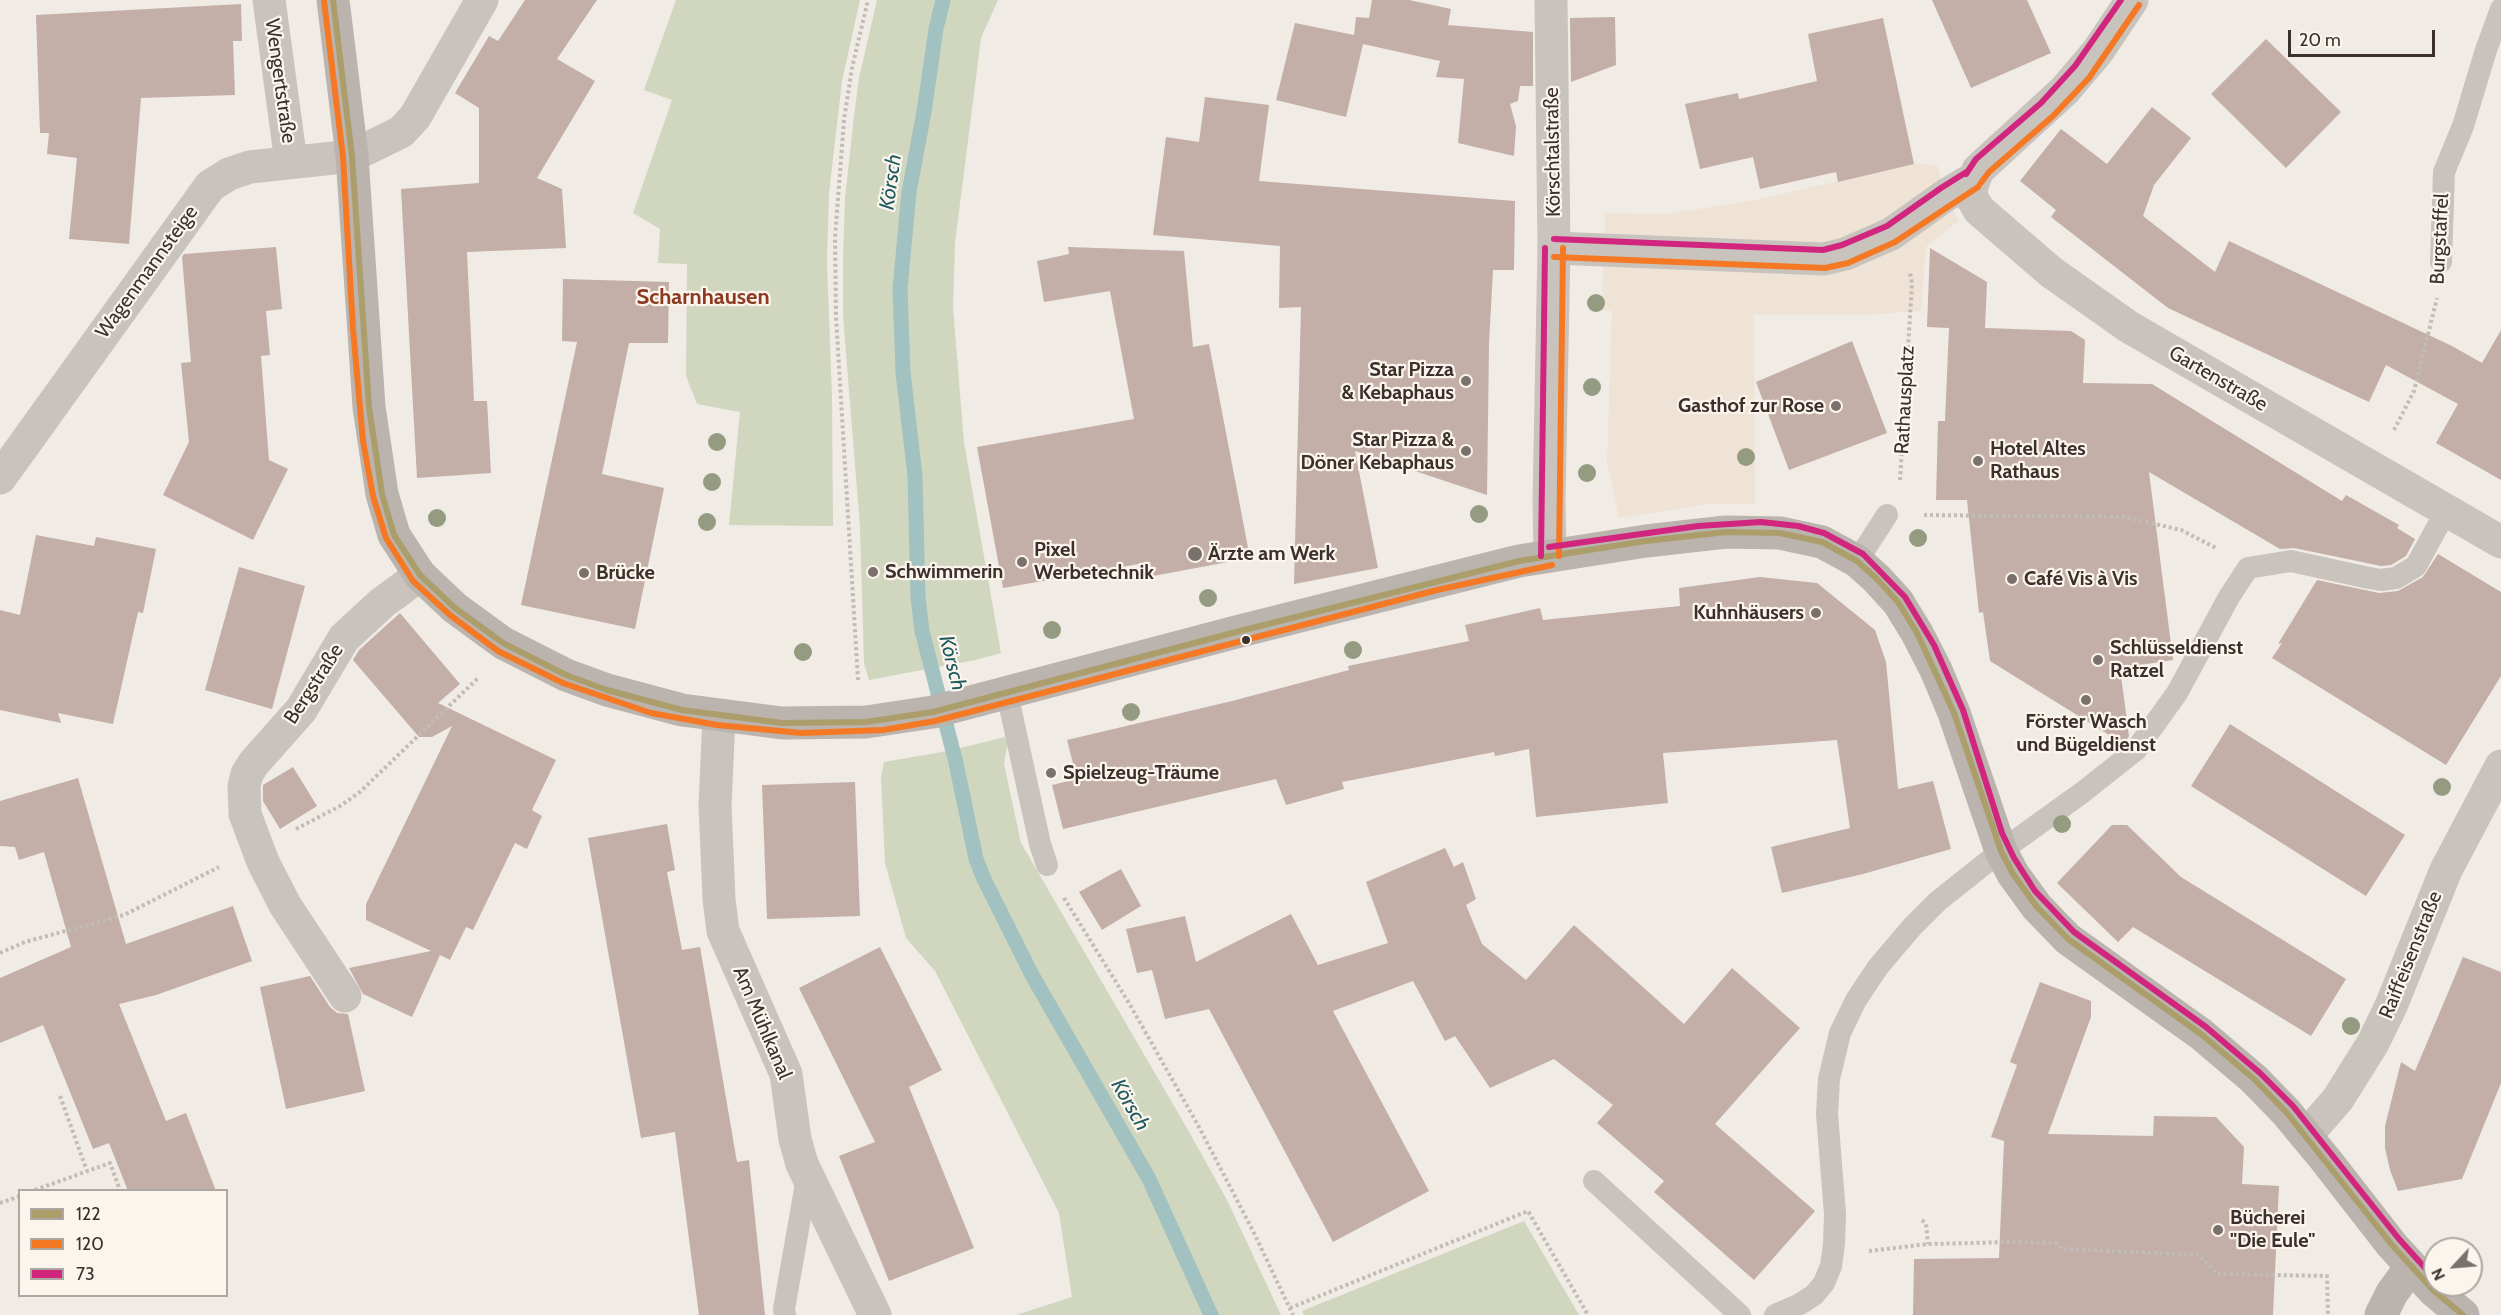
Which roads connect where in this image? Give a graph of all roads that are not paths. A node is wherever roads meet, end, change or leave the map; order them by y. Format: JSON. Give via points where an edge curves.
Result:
{"nodes":[{"id":1,"x":269,"y":0,"type":"edge"},
{"id":2,"x":333,"y":0,"type":"edge"},
{"id":3,"x":482,"y":0,"type":"edge"},
{"id":4,"x":1551,"y":0,"type":"edge"},
{"id":5,"x":2132,"y":0,"type":"edge"},
{"id":6,"x":2501,"y":9,"type":"edge"},
{"id":7,"x":352,"y":156,"type":"junction"},
{"id":8,"x":291,"y":162,"type":"junction"},
{"id":9,"x":1973,"y":179,"type":"junction"},
{"id":10,"x":1554,"y":248,"type":"junction"},
{"id":11,"x":2440,"y":262,"type":"road end"},
{"id":12,"x":0,"y":478,"type":"edge"},
{"id":13,"x":2446,"y":511,"type":"junction"},
{"id":14,"x":1887,"y":515,"type":"road end"},
{"id":15,"x":2501,"y":542,"type":"edge"},
{"id":16,"x":1550,"y":556,"type":"junction"},
{"id":17,"x":1857,"y":561,"type":"junction"},
{"id":18,"x":420,"y":575,"type":"junction"},
{"id":19,"x":1007,"y":693,"type":"junction"},
{"id":20,"x":719,"y":716,"type":"junction"},
{"id":21,"x":2501,"y":766,"type":"edge"},
{"id":22,"x":2001,"y":851,"type":"junction"},
{"id":23,"x":1047,"y":866,"type":"road end"},
{"id":24,"x":345,"y":996,"type":"dead end"},
{"id":25,"x":2306,"y":1136,"type":"junction"},
{"id":26,"x":807,"y":1178,"type":"junction"},
{"id":27,"x":1593,"y":1181,"type":"dead end"},
{"id":28,"x":2411,"y":1267,"type":"junction"},
{"id":29,"x":785,"y":1315,"type":"edge"},
{"id":30,"x":875,"y":1315,"type":"edge"},
{"id":31,"x":1740,"y":1315,"type":"edge"},
{"id":32,"x":1775,"y":1315,"type":"edge"},
{"id":33,"x":2381,"y":1315,"type":"edge"},
{"id":34,"x":2463,"y":1315,"type":"edge"}],
"edges":[{"from":1,"to":8,"type":"street","name":"Wengertstraße"},
{"from":2,"to":7,"type":"main road"},
{"from":3,"to":7,"type":"street","name":"Wagenmannsteige","via":[[406,128]]},
{"from":4,"to":10,"type":"street","name":"Körschtalstraße"},
{"from":5,"to":9,"type":"street","via":[[2076,78]]},
{"from":6,"to":11,"type":"lane","name":"Burgstaffel","via":[[2444,172]]},
{"from":7,"to":8,"type":"street","name":"Wagenmannsteige"},
{"from":7,"to":18,"type":"main road","via":[[362,328],[376,468],[394,535]]},
{"from":8,"to":12,"type":"street","name":"Wagenmannsteige","via":[[239,170],[210,186]]},
{"from":9,"to":10,"type":"street","via":[[1903,227],[1824,260]]},
{"from":9,"to":13,"type":"street","name":"Gartenstraße","via":[[1972,198],[1979,210],[2051,272],[2103,309]]},
{"from":10,"to":16,"type":"street","name":"Körschtalstraße"},
{"from":13,"to":15,"type":"street","name":"Gartenstraße"},
{"from":13,"to":22,"type":"lane","via":[[2416,566],[2396,578],[2381,580],[2291,561],[2248,568],[2177,693],[2142,743],[2083,792]]},
{"from":14,"to":17,"type":"lane"},
{"from":16,"to":17,"type":"main road","via":[[1726,532],[1761,531],[1822,542]]},
{"from":16,"to":19,"type":"main road","via":[[1435,581]]},
{"from":17,"to":22,"type":"main road","via":[[1898,602],[1926,649],[1953,713]]},
{"from":18,"to":20,"type":"main road","via":[[476,625],[540,663],[607,690]]},
{"from":18,"to":24,"type":"street","name":"Bergstraße","via":[[344,638],[301,710],[250,768],[243,786],[244,807],[257,849],[285,905]]},
{"from":19,"to":20,"type":"main road","via":[[873,722],[782,723]]},
{"from":19,"to":23,"type":"lane"},
{"from":20,"to":26,"type":"street","name":"Am Mühlkanal","via":[[714,783],[720,917],[786,1074],[796,1145]]},
{"from":21,"to":25,"type":"street","name":"Raiffeisenstraße","via":[[2446,870],[2373,1043],[2338,1099]]},
{"from":22,"to":25,"type":"main road","via":[[2028,897],[2057,929],[2217,1047],[2254,1079]]},
{"from":22,"to":32,"type":"lane","via":[[1911,927],[1871,976],[1840,1033],[1827,1104],[1834,1205],[1833,1256],[1824,1283],[1814,1295]]},
{"from":25,"to":28,"type":"main road"},
{"from":26,"to":29,"type":"lane"},
{"from":26,"to":30,"type":"street","name":"Am Mühlkanal"},
{"from":27,"to":31,"type":"lane"},
{"from":28,"to":33,"type":"main road","via":[[2391,1293]]},
{"from":28,"to":34,"type":"main road"}]}
